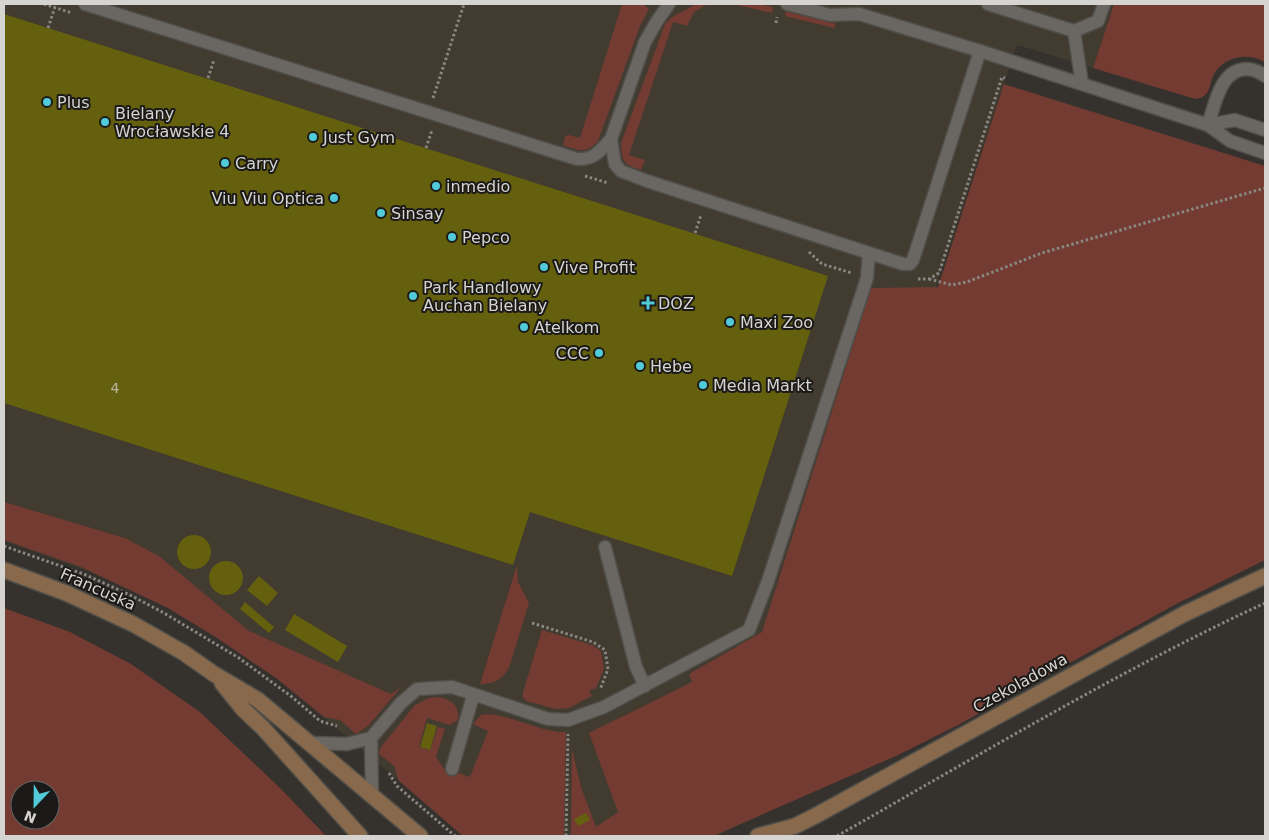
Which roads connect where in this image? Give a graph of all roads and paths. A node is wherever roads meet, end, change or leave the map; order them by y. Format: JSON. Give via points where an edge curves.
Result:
{"nodes":[{"id":1,"x":85,"y":4,"type":"edge"},
{"id":2,"x":464,"y":4,"type":"edge"},
{"id":3,"x":669,"y":4,"type":"edge"},
{"id":4,"x":787,"y":4,"type":"edge"},
{"id":5,"x":850,"y":4,"type":"edge"},
{"id":6,"x":988,"y":4,"type":"edge"},
{"id":7,"x":1104,"y":4,"type":"edge"},
{"id":8,"x":53,"y":6,"type":"edge"},
{"id":9,"x":859,"y":14,"type":"junction"},
{"id":10,"x":48,"y":28,"type":"dead end"},
{"id":11,"x":1074,"y":31,"type":"junction"},
{"id":12,"x":980,"y":51,"type":"junction"},
{"id":13,"x":214,"y":59,"type":"dead end"},
{"id":14,"x":1265,"y":76,"type":"edge"},
{"id":15,"x":1002,"y":77,"type":"dead end"},
{"id":16,"x":208,"y":78,"type":"dead end"},
{"id":17,"x":1082,"y":84,"type":"junction"},
{"id":18,"x":429,"y":112,"type":"junction"},
{"id":19,"x":433,"y":126,"type":"dead end"},
{"id":20,"x":1208,"y":126,"type":"junction"},
{"id":21,"x":1265,"y":130,"type":"edge"},
{"id":22,"x":611,"y":139,"type":"junction"},
{"id":23,"x":426,"y":148,"type":"dead end"},
{"id":24,"x":1265,"y":153,"type":"edge"},
{"id":25,"x":1265,"y":188,"type":"edge"},
{"id":26,"x":702,"y":212,"type":"dead end"},
{"id":27,"x":694,"y":233,"type":"dead end"},
{"id":28,"x":868,"y":253,"type":"junction"},
{"id":29,"x":912,"y":279,"type":"dead end"},
{"id":30,"x":929,"y":279,"type":"junction"},
{"id":31,"x":605,"y":547,"type":"dead end"},
{"id":32,"x":4,"y":570,"type":"edge"},
{"id":33,"x":1265,"y":576,"type":"edge"},
{"id":34,"x":1265,"y":603,"type":"edge"},
{"id":35,"x":532,"y":623,"type":"dead end"},
{"id":36,"x":214,"y":674,"type":"junction"},
{"id":37,"x":645,"y":686,"type":"junction"},
{"id":38,"x":593,"y":694,"type":"dead end"},
{"id":39,"x":473,"y":696,"type":"junction"},
{"id":40,"x":568,"y":732,"type":"dead end"},
{"id":41,"x":371,"y":738,"type":"junction"},
{"id":42,"x":311,"y":743,"type":"junction"},
{"id":43,"x":386,"y":767,"type":"dead end"},
{"id":44,"x":452,"y":769,"type":"dead end"},
{"id":45,"x":372,"y":795,"type":"junction"},
{"id":46,"x":795,"y":826,"type":"junction"},
{"id":47,"x":360,"y":836,"type":"edge"},
{"id":48,"x":420,"y":836,"type":"edge"},
{"id":49,"x":454,"y":836,"type":"edge"},
{"id":50,"x":566,"y":836,"type":"edge"},
{"id":51,"x":758,"y":836,"type":"edge"},
{"id":52,"x":781,"y":836,"type":"edge"},
{"id":53,"x":837,"y":836,"type":"edge"}],
"edges":[{"from":1,"to":18,"type":"lane"},
{"from":2,"to":18,"type":"path"},
{"from":3,"to":22,"type":"lane","via":[[646,42]]},
{"from":4,"to":9,"type":"lane","via":[[830,15]]},
{"from":5,"to":9,"type":"lane"},
{"from":6,"to":11,"type":"lane"},
{"from":7,"to":11,"type":"lane","via":[[1098,21]]},
{"from":8,"to":10,"type":"path"},
{"from":9,"to":12,"type":"lane"},
{"from":11,"to":17,"type":"lane"},
{"from":12,"to":17,"type":"lane"},
{"from":12,"to":28,"type":"lane","via":[[913,260],[910,264],[903,264]]},
{"from":13,"to":16,"type":"path"},
{"from":14,"to":20,"type":"lane","via":[[1254,70],[1242,69],[1228,76]]},
{"from":15,"to":30,"type":"path","via":[[939,272]]},
{"from":17,"to":20,"type":"lane"},
{"from":18,"to":22,"type":"lane","via":[[577,159],[587,160],[596,156]]},
{"from":19,"to":23,"type":"path"},
{"from":20,"to":21,"type":"lane","via":[[1235,120]]},
{"from":20,"to":24,"type":"lane","via":[[1230,141]]},
{"from":22,"to":28,"type":"lane","via":[[615,164],[621,171]]},
{"from":25,"to":30,"type":"path","via":[[1042,253],[967,282],[952,285]]},
{"from":26,"to":27,"type":"path"},
{"from":28,"to":37,"type":"lane","via":[[867,278],[749,630]]},
{"from":29,"to":30,"type":"path"},
{"from":31,"to":37,"type":"lane","via":[[636,667]]},
{"from":32,"to":36,"type":"main road","name":"Francuska","via":[[110,612],[174,647]]},
{"from":33,"to":46,"type":"main road","name":"Czekoladowa","via":[[1184,614]]},
{"from":34,"to":53,"type":"path","via":[[1153,659]]},
{"from":35,"to":38,"type":"path","via":[[593,642],[605,650],[608,669],[600,690]]},
{"from":36,"to":42,"type":"main road","via":[[258,700]]},
{"from":36,"to":47,"type":"main road"},
{"from":37,"to":39,"type":"lane","via":[[604,708],[568,720],[548,719]]},
{"from":39,"to":41,"type":"lane","via":[[452,688],[417,689]]},
{"from":39,"to":44,"type":"lane"},
{"from":40,"to":50,"type":"path"},
{"from":41,"to":42,"type":"lane","via":[[347,744]]},
{"from":41,"to":45,"type":"lane"},
{"from":42,"to":45,"type":"main road"},
{"from":43,"to":49,"type":"path","via":[[397,786]]},
{"from":45,"to":48,"type":"main road"},
{"from":46,"to":51,"type":"main road","name":"Czekoladowa"},
{"from":46,"to":52,"type":"main road","name":"Czekoladowa"}]}
